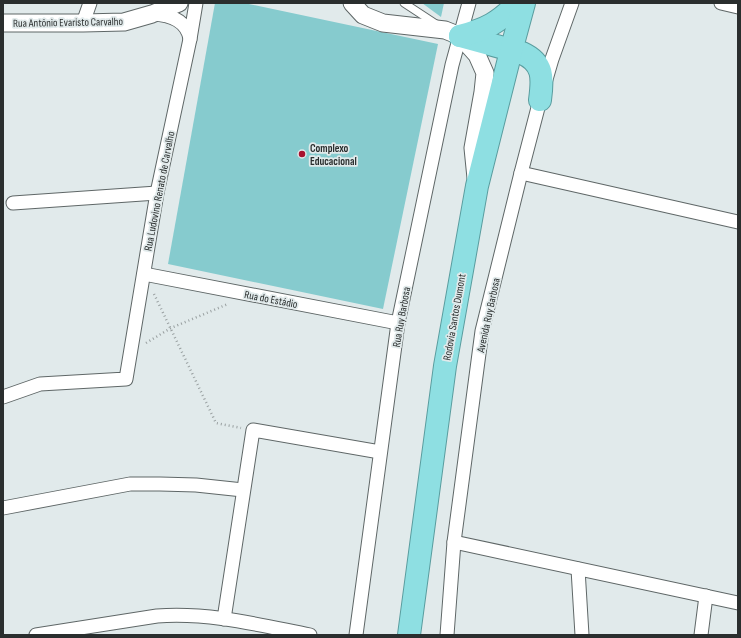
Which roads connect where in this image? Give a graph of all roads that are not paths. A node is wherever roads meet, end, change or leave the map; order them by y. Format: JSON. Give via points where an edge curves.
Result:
{"nodes":[{"id":1,"x":90,"y":3,"type":"edge"},
{"id":2,"x":179,"y":3,"type":"edge"},
{"id":3,"x":196,"y":3,"type":"edge"},
{"id":4,"x":352,"y":3,"type":"edge"},
{"id":5,"x":404,"y":3,"type":"edge"},
{"id":6,"x":469,"y":3,"type":"edge"},
{"id":7,"x":518,"y":3,"type":"edge"},
{"id":8,"x":524,"y":3,"type":"edge"},
{"id":9,"x":572,"y":3,"type":"edge"},
{"id":10,"x":721,"y":3,"type":"edge"},
{"id":11,"x":738,"y":7,"type":"edge"},
{"id":12,"x":152,"y":14,"type":"junction"},
{"id":13,"x":3,"y":23,"type":"edge"},
{"id":14,"x":83,"y":23,"type":"junction"},
{"id":15,"x":452,"y":33,"type":"junction"},
{"id":16,"x":190,"y":39,"type":"junction"},
{"id":17,"x":511,"y":51,"type":"junction"},
{"id":18,"x":540,"y":100,"type":"junction"},
{"id":19,"x":521,"y":173,"type":"junction"},
{"id":20,"x":478,"y":186,"type":"junction"},
{"id":21,"x":157,"y":193,"type":"junction"},
{"id":22,"x":13,"y":203,"type":"dead end"},
{"id":23,"x":738,"y":222,"type":"edge"},
{"id":24,"x":144,"y":274,"type":"junction"},
{"id":25,"x":398,"y":323,"type":"junction"},
{"id":26,"x":3,"y":396,"type":"edge"},
{"id":27,"x":380,"y":452,"type":"junction"},
{"id":28,"x":243,"y":490,"type":"junction"},
{"id":29,"x":3,"y":508,"type":"edge"},
{"id":30,"x":454,"y":542,"type":"junction"},
{"id":31,"x":578,"y":569,"type":"junction"},
{"id":32,"x":706,"y":596,"type":"junction"},
{"id":33,"x":738,"y":603,"type":"edge"},
{"id":34,"x":224,"y":619,"type":"junction"},
{"id":35,"x":36,"y":635,"type":"edge"},
{"id":36,"x":310,"y":635,"type":"edge"},
{"id":37,"x":356,"y":635,"type":"edge"},
{"id":38,"x":408,"y":635,"type":"edge"},
{"id":39,"x":447,"y":635,"type":"edge"},
{"id":40,"x":582,"y":635,"type":"edge"},
{"id":41,"x":701,"y":635,"type":"edge"}],
"edges":[{"from":1,"to":14,"type":"street"},
{"from":2,"to":12,"type":"street","name":"Rua Antônio Evaristo Carvalho"},
{"from":3,"to":16,"type":"street","name":"Rua Ludovino Renato de Carvalho"},
{"from":4,"to":15,"type":"street","via":[[363,15],[383,23]]},
{"from":5,"to":15,"type":"lane"},
{"from":6,"to":15,"type":"street","name":"Rua Ruy Barbosa"},
{"from":7,"to":15,"type":"highway","via":[[504,17],[487,28]]},
{"from":8,"to":17,"type":"highway","name":"Rodovia Santos Dumont"},
{"from":9,"to":18,"type":"street","name":"Avenida Ruy Barbosa"},
{"from":10,"to":11,"type":"street"},
{"from":12,"to":14,"type":"street","name":"Rua Antônio Evaristo Carvalho","via":[[124,22]]},
{"from":12,"to":16,"type":"street","via":[[164,14],[180,21],[188,30]]},
{"from":13,"to":14,"type":"street","name":"Rua Antônio Evaristo Carvalho"},
{"from":15,"to":17,"type":"highway"},
{"from":15,"to":20,"type":"street","via":[[477,56],[485,73],[473,148]]},
{"from":15,"to":25,"type":"street","name":"Rua Ruy Barbosa","via":[[452,65]]},
{"from":16,"to":21,"type":"street","name":"Rua Ludovino Renato de Carvalho"},
{"from":17,"to":18,"type":"highway","via":[[522,53],[536,62],[542,81]]},
{"from":17,"to":20,"type":"highway","name":"Rodovia Santos Dumont"},
{"from":18,"to":19,"type":"street","name":"Avenida Ruy Barbosa"},
{"from":19,"to":23,"type":"street"},
{"from":19,"to":30,"type":"street","name":"Avenida Ruy Barbosa","via":[[482,331]]},
{"from":20,"to":38,"type":"highway","name":"Rodovia Santos Dumont","via":[[445,366]]},
{"from":21,"to":22,"type":"street"},
{"from":21,"to":24,"type":"street","name":"Rua Ludovino Renato de Carvalho"},
{"from":24,"to":25,"type":"street","name":"Rua do Estádio"},
{"from":24,"to":26,"type":"street","name":"Rua Ludovino Renato de Carvalho","via":[[126,379],[40,384]]},
{"from":25,"to":27,"type":"street","name":"Rua Ruy Barbosa"},
{"from":27,"to":28,"type":"street","via":[[253,430]]},
{"from":27,"to":37,"type":"street","name":"Rua Ruy Barbosa"},
{"from":28,"to":29,"type":"street","via":[[196,485],[130,484]]},
{"from":28,"to":34,"type":"street"},
{"from":30,"to":31,"type":"street"},
{"from":30,"to":39,"type":"street","name":"Avenida Ruy Barbosa"},
{"from":31,"to":32,"type":"street"},
{"from":31,"to":40,"type":"street"},
{"from":32,"to":33,"type":"street"},
{"from":32,"to":41,"type":"street"},
{"from":34,"to":35,"type":"street","via":[[200,615],[168,615]]},
{"from":34,"to":36,"type":"street"}]}
